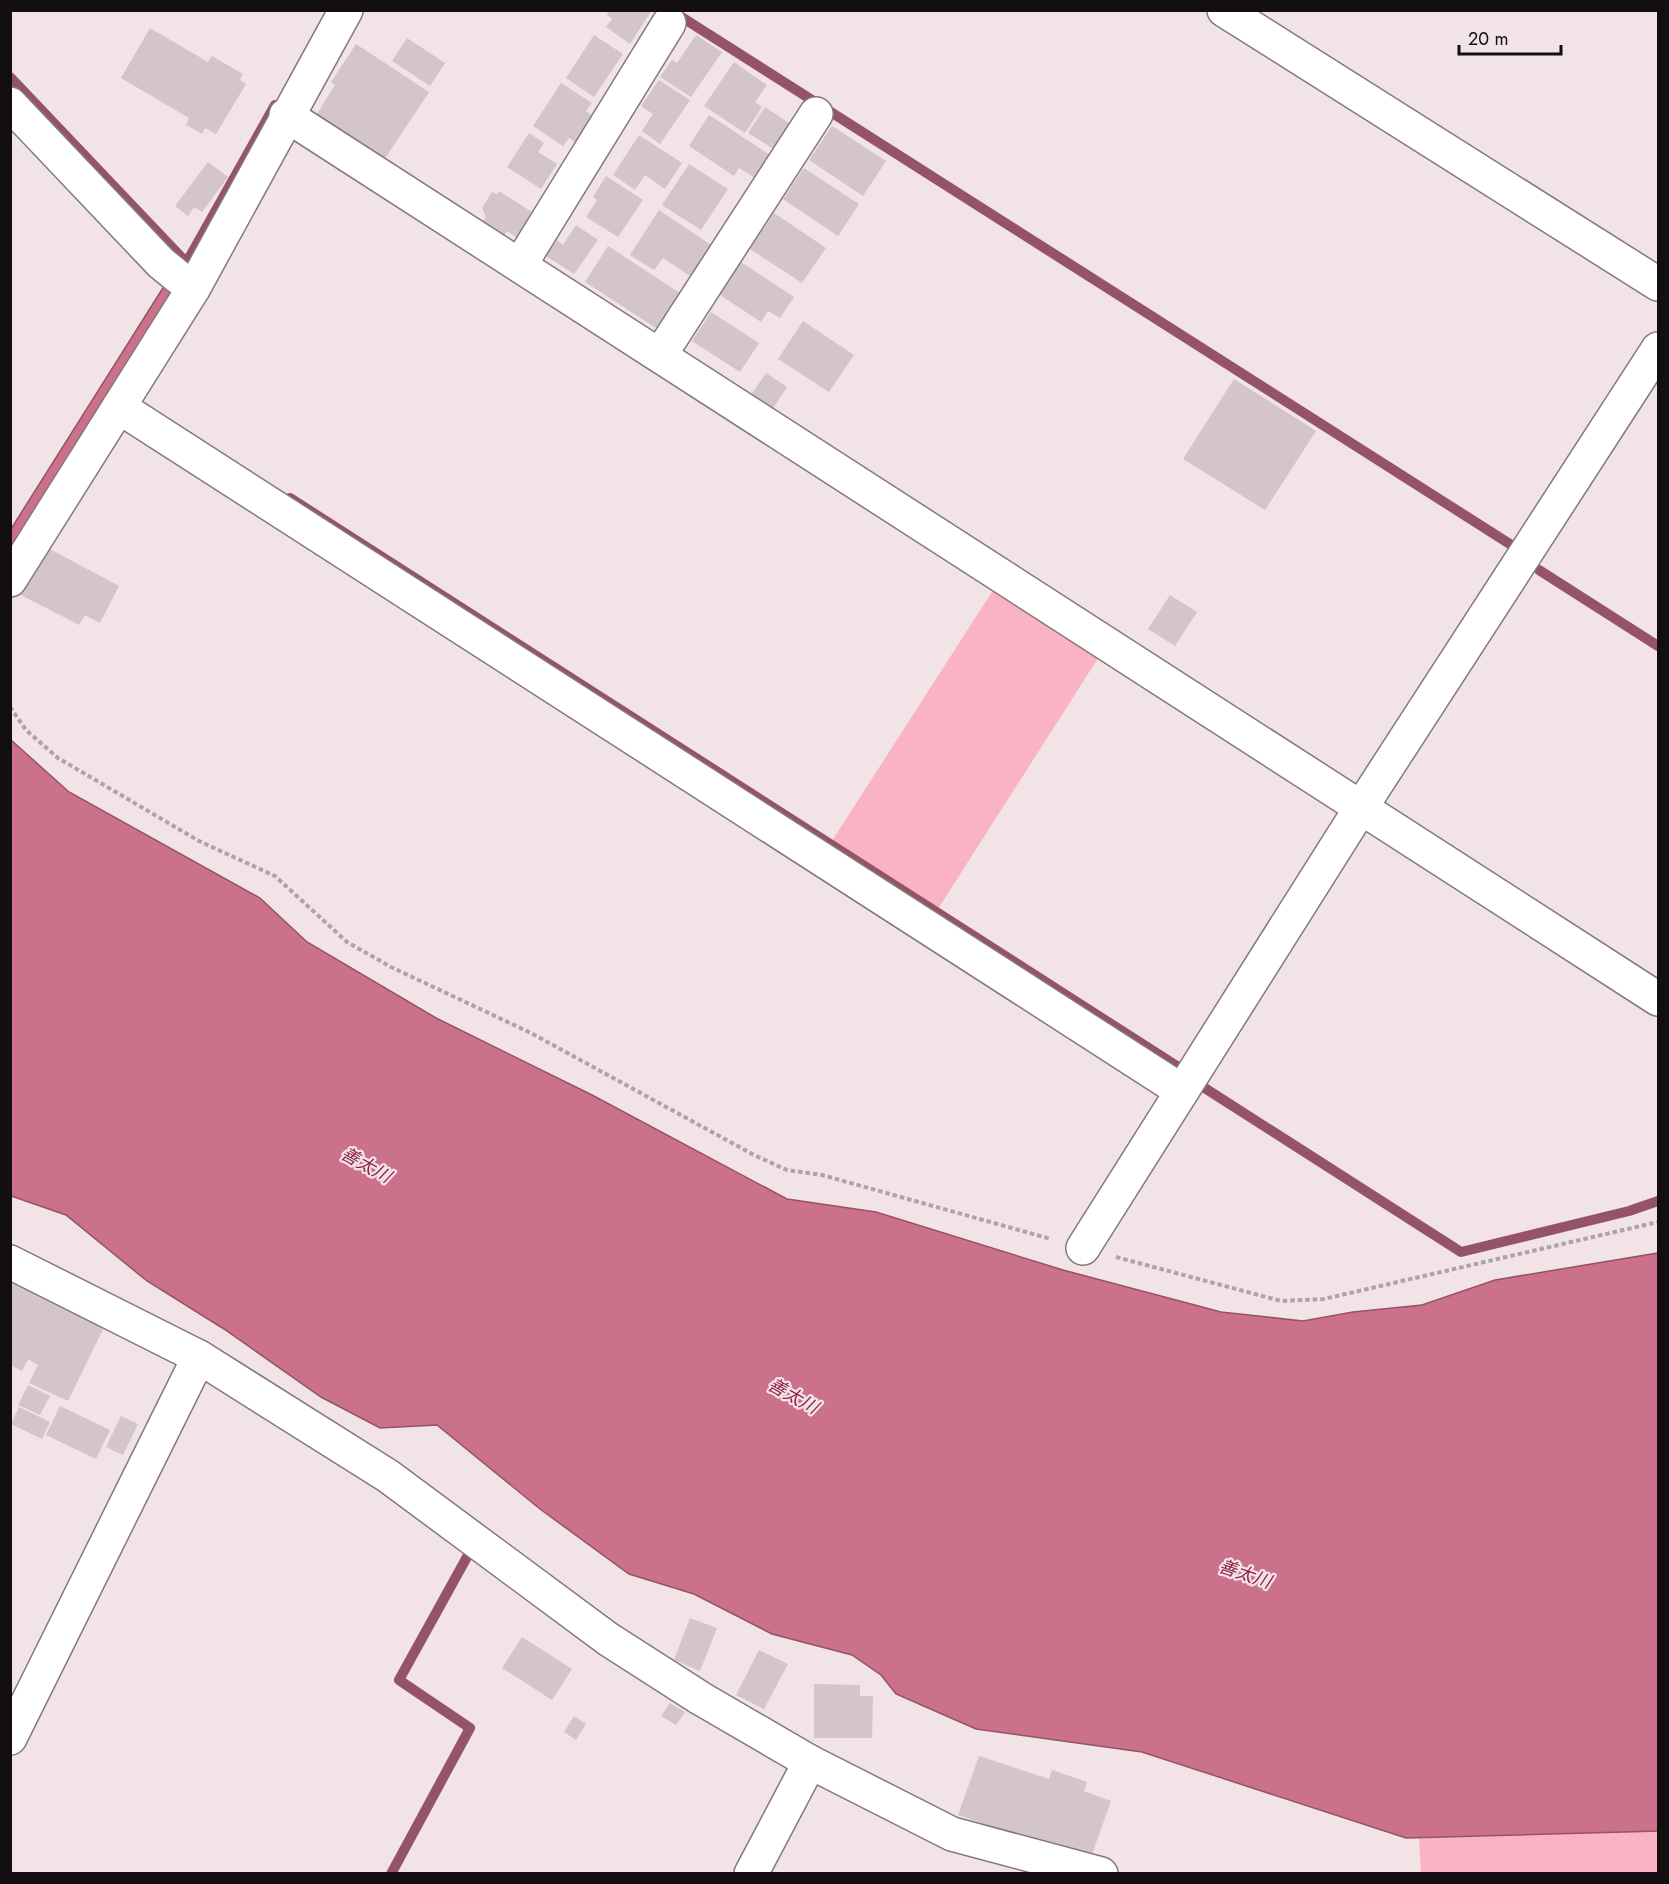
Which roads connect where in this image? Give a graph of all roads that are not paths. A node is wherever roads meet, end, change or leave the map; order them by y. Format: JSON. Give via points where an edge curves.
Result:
{"nodes":[{"id":1,"x":346,"y":10,"type":"edge"},
{"id":2,"x":1224,"y":10,"type":"edge"},
{"id":3,"x":669,"y":23,"type":"dead end"},
{"id":4,"x":10,"y":104,"type":"edge"},
{"id":5,"x":816,"y":114,"type":"dead end"},
{"id":6,"x":286,"y":116,"type":"junction"},
{"id":7,"x":520,"y":265,"type":"junction"},
{"id":8,"x":1659,"y":284,"type":"edge"},
{"id":9,"x":193,"y":289,"type":"junction"},
{"id":10,"x":1659,"y":349,"type":"edge"},
{"id":11,"x":660,"y":355,"type":"junction"},
{"id":12,"x":119,"y":407,"type":"junction"},
{"id":13,"x":10,"y":580,"type":"edge"},
{"id":14,"x":1362,"y":806,"type":"junction"},
{"id":15,"x":1659,"y":999,"type":"edge"},
{"id":16,"x":1182,"y":1091,"type":"junction"},
{"id":17,"x":1083,"y":1248,"type":"road end"},
{"id":18,"x":10,"y":1262,"type":"edge"},
{"id":19,"x":199,"y":1357,"type":"junction"},
{"id":20,"x":10,"y":1737,"type":"edge"},
{"id":21,"x":810,"y":1762,"type":"junction"},
{"id":22,"x":751,"y":1874,"type":"edge"},
{"id":23,"x":1101,"y":1874,"type":"edge"}],
"edges":[{"from":1,"to":6,"type":"street"},
{"from":2,"to":8,"type":"street"},
{"from":3,"to":7,"type":"street"},
{"from":4,"to":9,"type":"street","via":[[161,263]]},
{"from":5,"to":11,"type":"street"},
{"from":6,"to":7,"type":"street"},
{"from":6,"to":9,"type":"street"},
{"from":7,"to":11,"type":"street"},
{"from":9,"to":12,"type":"street"},
{"from":10,"to":14,"type":"street"},
{"from":11,"to":14,"type":"street"},
{"from":12,"to":13,"type":"street"},
{"from":12,"to":16,"type":"street"},
{"from":14,"to":15,"type":"street"},
{"from":14,"to":16,"type":"street"},
{"from":16,"to":17,"type":"street"},
{"from":18,"to":19,"type":"street"},
{"from":19,"to":20,"type":"street"},
{"from":19,"to":21,"type":"street","via":[[388,1476],[608,1639]]},
{"from":21,"to":22,"type":"street"},
{"from":21,"to":23,"type":"street","via":[[952,1834]]}]}
